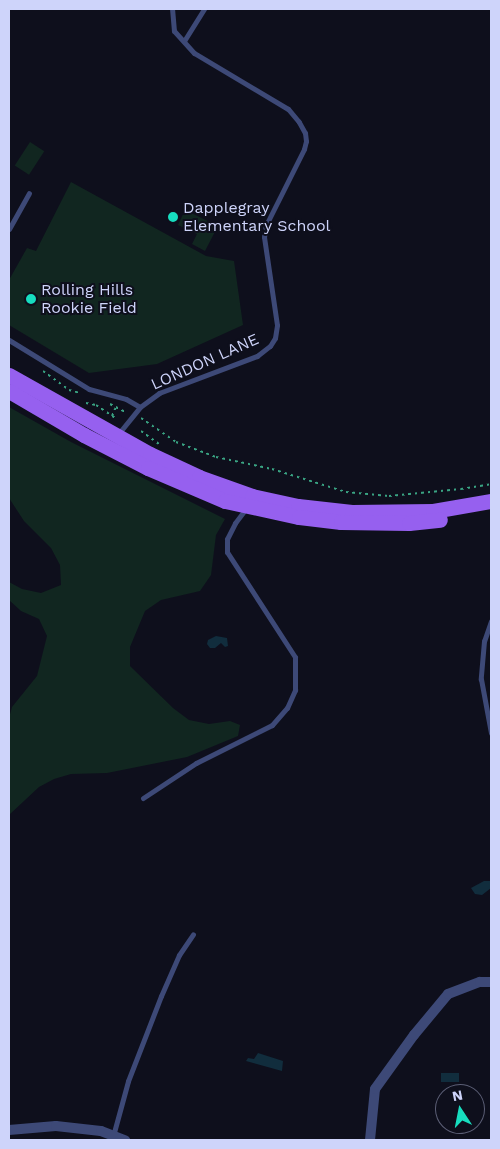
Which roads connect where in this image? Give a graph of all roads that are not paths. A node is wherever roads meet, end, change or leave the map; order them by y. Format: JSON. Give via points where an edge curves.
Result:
{"nodes":[{"id":1,"x":172,"y":9,"type":"edge"},
{"id":2,"x":204,"y":9,"type":"edge"},
{"id":3,"x":184,"y":41,"type":"junction"},
{"id":4,"x":29,"y":193,"type":"dead end"},
{"id":5,"x":9,"y":229,"type":"edge"},
{"id":6,"x":9,"y":340,"type":"edge"},
{"id":7,"x":9,"y":376,"type":"edge"},
{"id":8,"x":9,"y":391,"type":"edge"},
{"id":9,"x":23,"y":399,"type":"junction"},
{"id":10,"x":140,"y":407,"type":"junction"},
{"id":11,"x":117,"y":436,"type":"junction"},
{"id":12,"x":148,"y":468,"type":"junction"},
{"id":13,"x":491,"y":501,"type":"edge"},
{"id":14,"x":250,"y":502,"type":"junction"},
{"id":15,"x":491,"y":511,"type":"edge"},
{"id":16,"x":491,"y":621,"type":"edge"},
{"id":17,"x":491,"y":733,"type":"edge"},
{"id":18,"x":143,"y":798,"type":"dead end"},
{"id":19,"x":193,"y":934,"type":"dead end"},
{"id":20,"x":491,"y":982,"type":"edge"},
{"id":21,"x":9,"y":1130,"type":"edge"},
{"id":22,"x":113,"y":1136,"type":"junction"},
{"id":23,"x":125,"y":1140,"type":"edge"},
{"id":24,"x":370,"y":1140,"type":"edge"}],
"edges":[{"from":1,"to":3,"type":"lane","via":[[174,31]]},
{"from":2,"to":3,"type":"lane"},
{"from":3,"to":10,"type":"lane","name":"LONDON LANE","via":[[206,62],[288,109],[299,122],[306,141],[266,225],[264,237],[277,325],[275,338],[256,356],[159,393]]},
{"from":4,"to":5,"type":"lane"},
{"from":6,"to":10,"type":"lane","via":[[89,389],[126,399]]},
{"from":7,"to":11,"type":"main road"},
{"from":8,"to":9,"type":"main road"},
{"from":9,"to":11,"type":"main road","via":[[43,402],[99,434]]},
{"from":9,"to":12,"type":"main road"},
{"from":10,"to":11,"type":"lane","name":"LONDON LANE"},
{"from":11,"to":12,"type":"main road"},
{"from":11,"to":14,"type":"main road"},
{"from":12,"to":14,"type":"main road","via":[[225,502]]},
{"from":13,"to":14,"type":"main road","via":[[433,511],[352,512]]},
{"from":14,"to":15,"type":"main road","via":[[299,517],[371,524],[435,521]]},
{"from":14,"to":18,"type":"lane","via":[[227,539],[227,552],[295,657],[295,690],[287,708],[272,724],[196,763]]},
{"from":16,"to":17,"type":"lane","via":[[484,641],[481,679]]},
{"from":19,"to":22,"type":"lane","via":[[179,956],[128,1081]]},
{"from":20,"to":24,"type":"street","via":[[480,982],[448,994],[414,1035],[376,1089]]},
{"from":21,"to":22,"type":"street","via":[[56,1126],[102,1131]]},
{"from":22,"to":23,"type":"street"}]}
